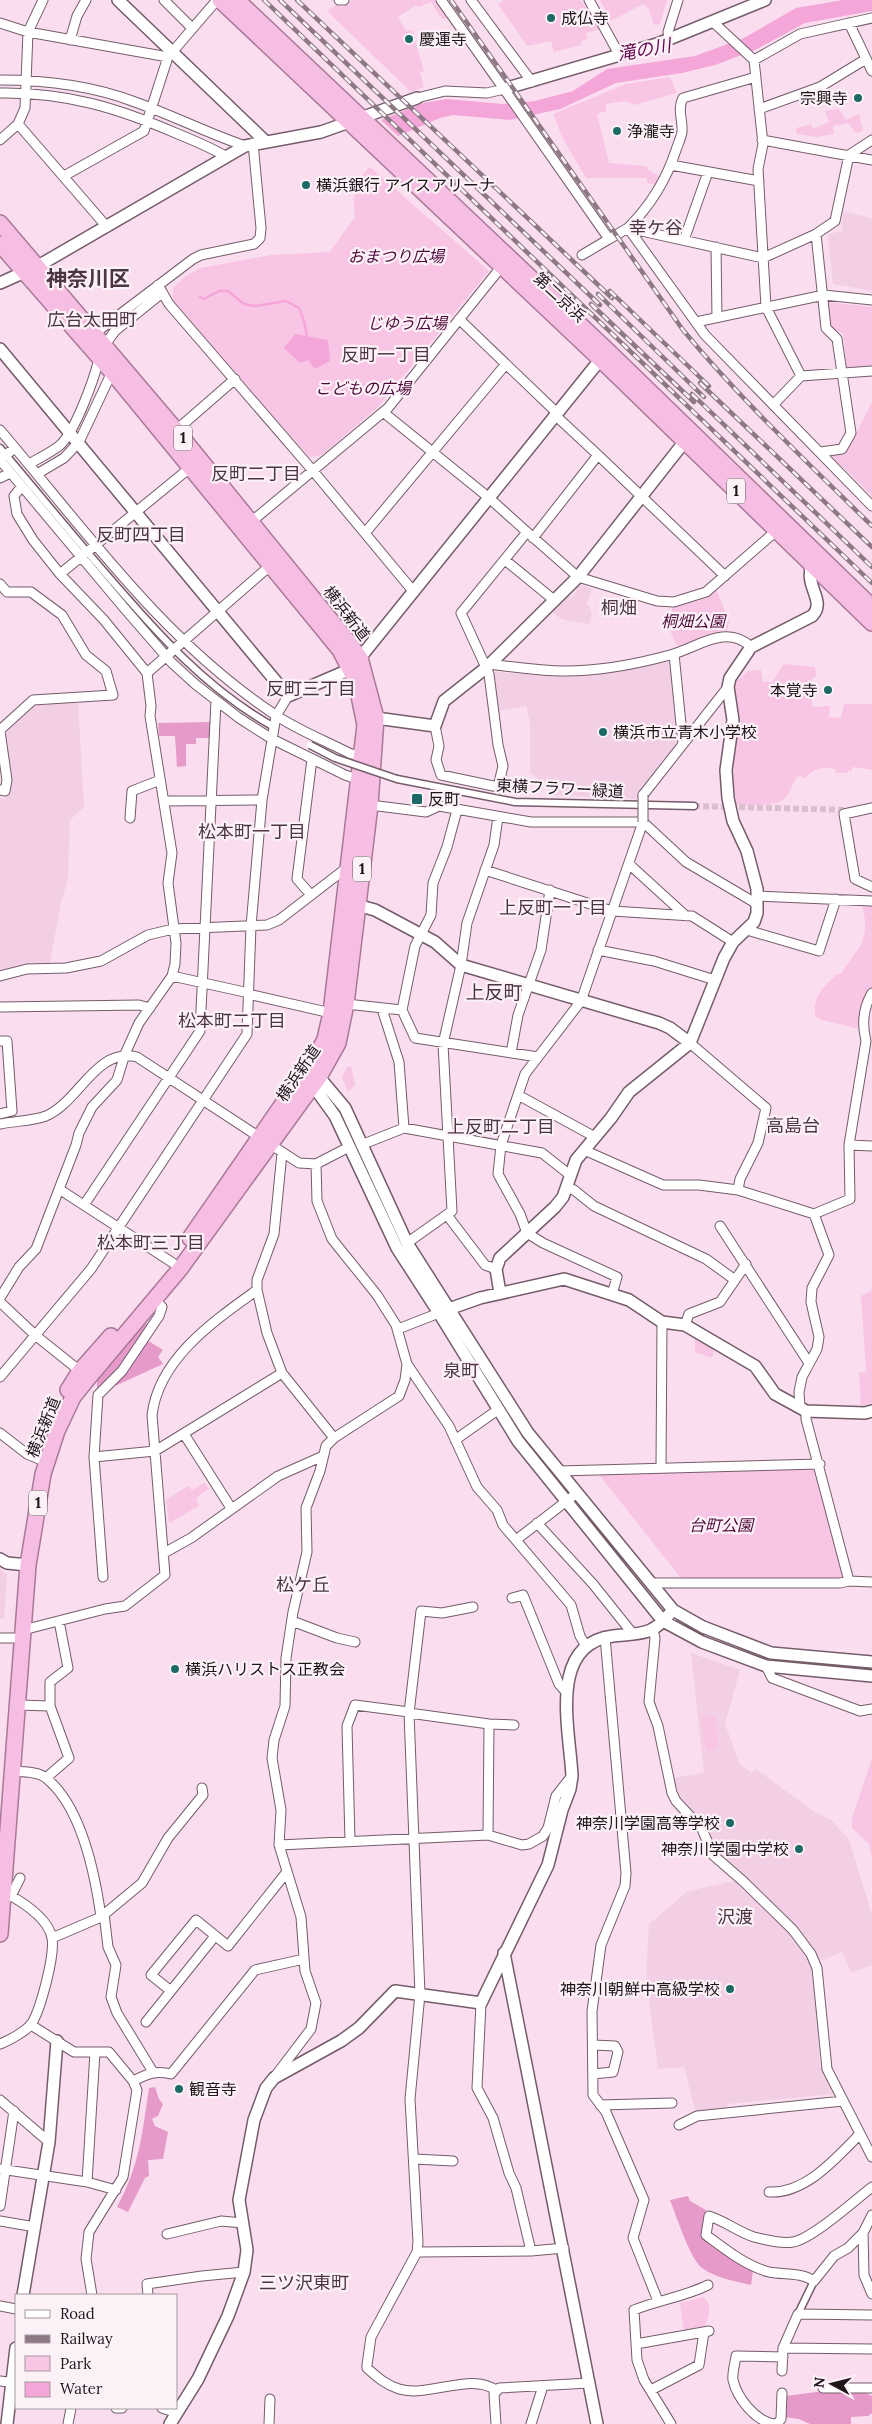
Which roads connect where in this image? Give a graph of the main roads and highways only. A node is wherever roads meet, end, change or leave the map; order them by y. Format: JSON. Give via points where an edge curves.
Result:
{"nodes":[{"id":1,"x":219,"y":0,"type":"edge"},
{"id":2,"x":236,"y":0,"type":"edge"},
{"id":3,"x":356,"y":120,"type":"junction"},
{"id":4,"x":0,"y":223,"type":"edge"},
{"id":5,"x":0,"y":244,"type":"edge"},
{"id":6,"x":31,"y":269,"type":"junction"},
{"id":7,"x":101,"y":352,"type":"junction"},
{"id":8,"x":604,"y":355,"type":"junction"},
{"id":9,"x":172,"y":434,"type":"junction"},
{"id":10,"x":872,"y":607,"type":"edge"},
{"id":11,"x":872,"y":623,"type":"edge"},
{"id":12,"x":355,"y":663,"type":"junction"},
{"id":13,"x":311,"y":1076,"type":"junction"},
{"id":14,"x":264,"y":1140,"type":"junction"},
{"id":15,"x":24,"y":1565,"type":"junction"},
{"id":16,"x":12,"y":1635,"type":"edge"},
{"id":17,"x":3,"y":1804,"type":"edge"},
{"id":18,"x":0,"y":1934,"type":"edge"}],
"edges":[{"from":1,"to":3,"type":"highway","name":"第二京浜","number":"1"},
{"from":2,"to":3,"type":"highway","name":"第二京浜","number":"1"},
{"from":3,"to":8,"type":"highway","name":"第二京浜","number":"1"},
{"from":3,"to":8,"type":"highway","name":"第二京浜","number":"1","via":[[502,266]]},
{"from":4,"to":6,"type":"highway","name":"横浜新道","number":"1"},
{"from":5,"to":6,"type":"highway","name":"横浜新道","number":"1"},
{"from":6,"to":7,"type":"highway","name":"横浜新道","number":"1"},
{"from":6,"to":7,"type":"highway","name":"横浜新道","number":"1","via":[[94,334]]},
{"from":7,"to":9,"type":"highway","name":"横浜新道","number":"1"},
{"from":7,"to":9,"type":"highway","name":"横浜新道","number":"1","via":[[112,372]]},
{"from":8,"to":10,"type":"highway","name":"第二京浜","number":"1"},
{"from":8,"to":11,"type":"highway","name":"第二京浜","number":"1","via":[[685,441]]},
{"from":9,"to":12,"type":"highway","name":"横浜新道","number":"1","via":[[251,522]]},
{"from":9,"to":12,"type":"highway","name":"横浜新道","number":"1","via":[[191,467],[340,650]]},
{"from":12,"to":13,"type":"highway","name":"横浜新道","number":"1","via":[[365,726],[363,755],[331,1013]]},
{"from":12,"to":13,"type":"highway","name":"横浜新道","number":"1","via":[[376,718],[370,805],[346,1004],[338,1043]]},
{"from":13,"to":14,"type":"highway","name":"横浜新道","number":"1"},
{"from":14,"to":15,"type":"highway","name":"横浜新道","number":"1","via":[[180,1270],[74,1398],[57,1431],[43,1474]]},
{"from":14,"to":15,"type":"highway","name":"横浜新道","number":"1","via":[[173,1263],[80,1371],[60,1405],[31,1489]]},
{"from":15,"to":16,"type":"highway","name":"横浜新道","number":"1"},
{"from":16,"to":17,"type":"highway","name":"横浜新道","number":"1"},
{"from":16,"to":17,"type":"highway","name":"横浜新道","number":"1","via":[[18,1705],[12,1771]]},
{"from":17,"to":18,"type":"highway","name":"横浜新道","number":"1","via":[[7,1894]]}]}
